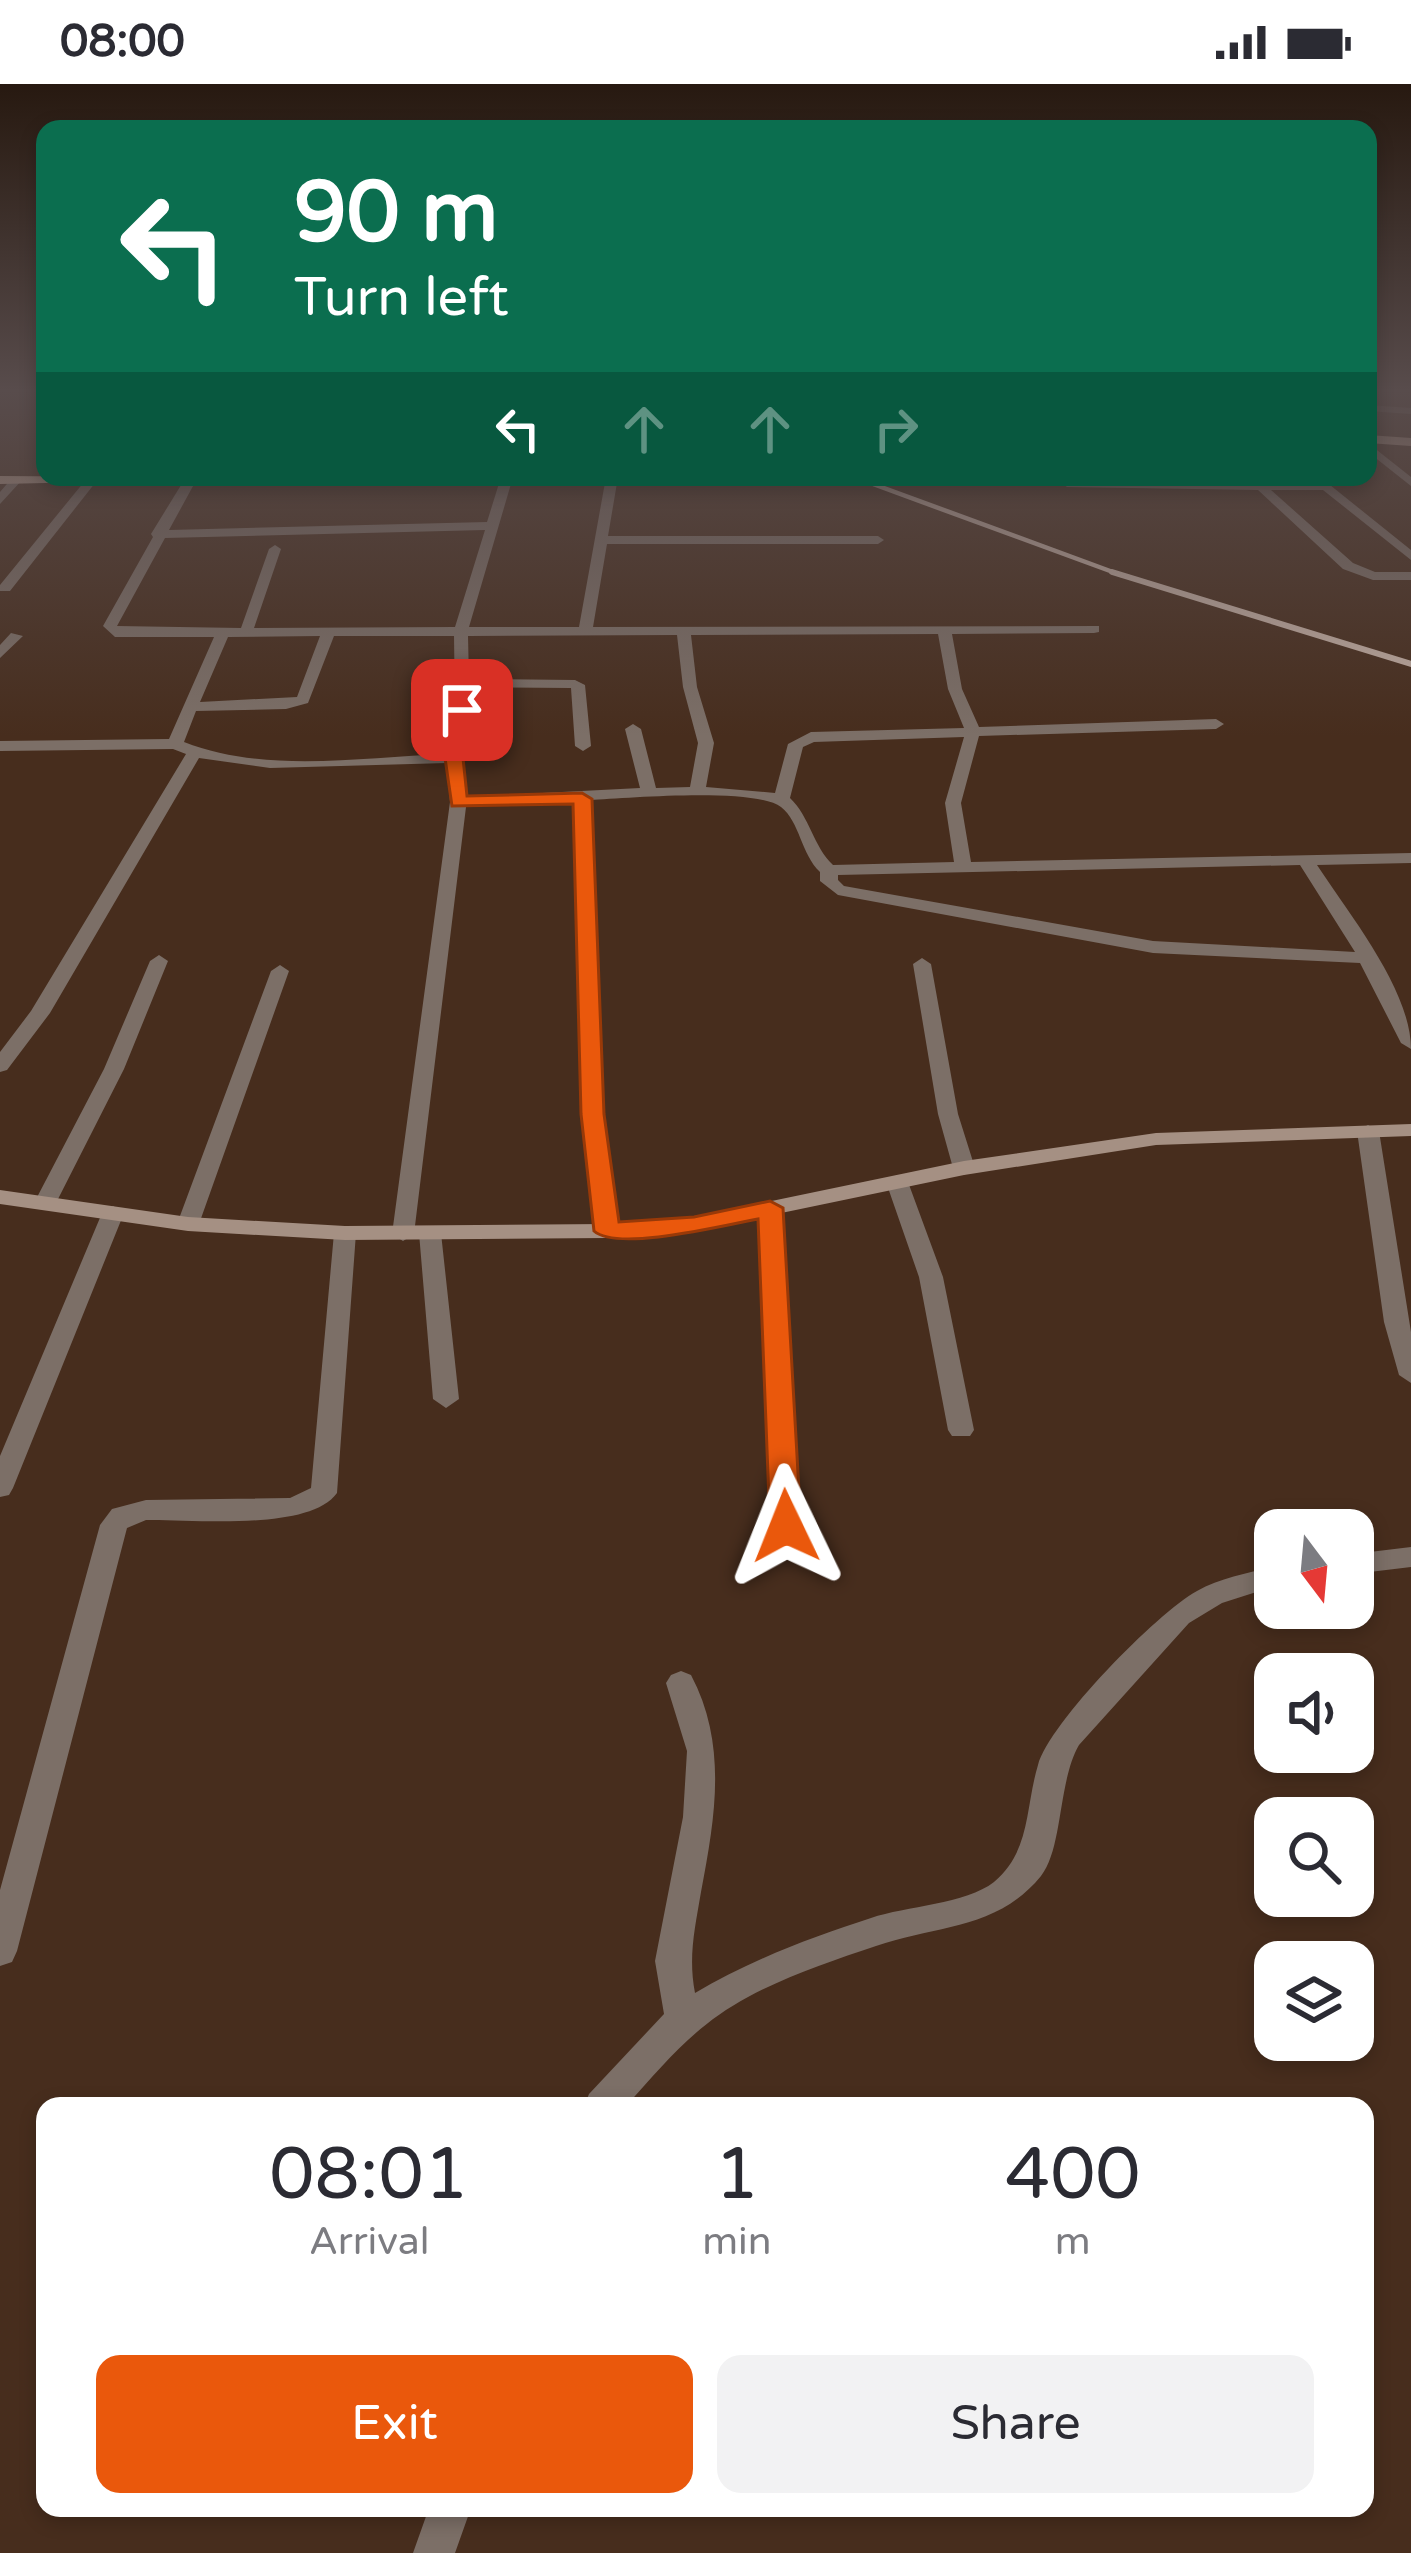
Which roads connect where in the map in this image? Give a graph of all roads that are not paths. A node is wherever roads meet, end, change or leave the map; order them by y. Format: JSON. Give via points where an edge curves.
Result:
{"nodes":[{"id":1,"x":71,"y":505,"type":"edge"},
{"id":2,"x":175,"y":505,"type":"edge"},
{"id":3,"x":499,"y":505,"type":"edge"},
{"id":4,"x":608,"y":505,"type":"edge"},
{"id":5,"x":1281,"y":505,"type":"edge"},
{"id":6,"x":1348,"y":505,"type":"edge"},
{"id":7,"x":493,"y":526,"type":"junction"},
{"id":8,"x":158,"y":534,"type":"junction"},
{"id":9,"x":603,"y":540,"type":"junction"},
{"id":10,"x":878,"y":540,"type":"dead end"},
{"id":11,"x":275,"y":549,"type":"dead end"},
{"id":12,"x":1411,"y":556,"type":"edge"},
{"id":13,"x":1411,"y":576,"type":"edge"},
{"id":14,"x":4,"y":588,"type":"dead end"},
{"id":15,"x":1094,"y":628,"type":"dead end"},
{"id":16,"x":586,"y":629,"type":"junction"},
{"id":17,"x":683,"y":630,"type":"junction"},
{"id":18,"x":944,"y":630,"type":"junction"},
{"id":19,"x":461,"y":631,"type":"junction"},
{"id":20,"x":328,"y":632,"type":"junction"},
{"id":21,"x":246,"y":633,"type":"junction"},
{"id":22,"x":222,"y":634,"type":"junction"},
{"id":23,"x":16,"y":637,"type":"dead end"},
{"id":24,"x":0,"y":654,"type":"edge"},
{"id":25,"x":461,"y":682,"type":"junction"},
{"id":26,"x":188,"y":707,"type":"junction"},
{"id":27,"x":1216,"y":724,"type":"dead end"},
{"id":28,"x":633,"y":729,"type":"dead end"},
{"id":29,"x":972,"y":729,"type":"junction"},
{"id":30,"x":175,"y":745,"type":"junction"},
{"id":31,"x":0,"y":746,"type":"edge"},
{"id":32,"x":583,"y":746,"type":"dead end"},
{"id":33,"x":193,"y":755,"type":"junction"},
{"id":34,"x":454,"y":758,"type":"junction"},
{"id":35,"x":698,"y":792,"type":"junction"},
{"id":36,"x":649,"y":794,"type":"junction"},
{"id":37,"x":782,"y":798,"type":"junction"},
{"id":38,"x":582,"y":799,"type":"junction"},
{"id":39,"x":458,"y":802,"type":"junction"},
{"id":40,"x":1411,"y":858,"type":"edge"},
{"id":41,"x":1306,"y":862,"type":"junction"},
{"id":42,"x":963,"y":868,"type":"junction"},
{"id":43,"x":829,"y":870,"type":"junction"},
{"id":44,"x":1367,"y":958,"type":"junction"},
{"id":45,"x":159,"y":961,"type":"dead end"},
{"id":46,"x":922,"y":964,"type":"dead end"},
{"id":47,"x":280,"y":971,"type":"dead end"},
{"id":48,"x":1411,"y":1043,"type":"edge"},
{"id":49,"x":0,"y":1066,"type":"edge"},
{"id":50,"x":1411,"y":1130,"type":"edge"},
{"id":51,"x":1368,"y":1131,"type":"junction"},
{"id":52,"x":964,"y":1168,"type":"junction"},
{"id":53,"x":897,"y":1182,"type":"junction"},
{"id":54,"x":0,"y":1197,"type":"edge"},
{"id":55,"x":45,"y":1203,"type":"junction"},
{"id":56,"x":770,"y":1208,"type":"junction"},
{"id":57,"x":113,"y":1213,"type":"junction"},
{"id":58,"x":188,"y":1224,"type":"junction"},
{"id":59,"x":607,"y":1231,"type":"junction"},
{"id":60,"x":345,"y":1233,"type":"junction"},
{"id":61,"x":430,"y":1233,"type":"junction"},
{"id":62,"x":403,"y":1234,"type":"junction"},
{"id":63,"x":1411,"y":1375,"type":"edge"},
{"id":64,"x":446,"y":1399,"type":"dead end"},
{"id":65,"x":962,"y":1430,"type":"dead end"},
{"id":66,"x":0,"y":1488,"type":"edge"},
{"id":67,"x":786,"y":1526,"type":"dead end"},
{"id":68,"x":1411,"y":1558,"type":"edge"},
{"id":69,"x":1374,"y":1562,"type":"edge"},
{"id":70,"x":1254,"y":1582,"type":"edge"},
{"id":71,"x":681,"y":1683,"type":"dead end"},
{"id":72,"x":0,"y":1951,"type":"edge"},
{"id":73,"x":682,"y":2019,"type":"junction"},
{"id":74,"x":610,"y":2097,"type":"edge"},
{"id":75,"x":447,"y":2517,"type":"edge"},
{"id":76,"x":434,"y":2553,"type":"edge"}],
"edges":[{"from":1,"to":14,"type":"street"},
{"from":2,"to":8,"type":"street"},
{"from":3,"to":7,"type":"street"},
{"from":4,"to":9,"type":"street"},
{"from":5,"to":13,"type":"street","via":[[1348,566]]},
{"from":6,"to":12,"type":"street"},
{"from":7,"to":8,"type":"street"},
{"from":7,"to":19,"type":"street"},
{"from":8,"to":22,"type":"street","via":[[111,630]]},
{"from":9,"to":10,"type":"street"},
{"from":9,"to":16,"type":"street"},
{"from":11,"to":21,"type":"street"},
{"from":15,"to":18,"type":"street"},
{"from":16,"to":17,"type":"street"},
{"from":16,"to":19,"type":"street"},
{"from":17,"to":18,"type":"street"},
{"from":17,"to":35,"type":"street","via":[[706,743]]},
{"from":18,"to":29,"type":"street"},
{"from":19,"to":20,"type":"street"},
{"from":19,"to":25,"type":"street"},
{"from":20,"to":21,"type":"street"},
{"from":20,"to":26,"type":"street","via":[[303,700]]},
{"from":21,"to":22,"type":"street"},
{"from":22,"to":26,"type":"street"},
{"from":23,"to":24,"type":"street"},
{"from":25,"to":32,"type":"street","via":[[574,684]]},
{"from":25,"to":34,"type":"street"},
{"from":26,"to":30,"type":"street"},
{"from":27,"to":29,"type":"street"},
{"from":28,"to":36,"type":"street"},
{"from":29,"to":37,"type":"street","via":[[800,740]]},
{"from":29,"to":42,"type":"street","via":[[952,803]]},
{"from":30,"to":31,"type":"street"},
{"from":30,"to":33,"type":"street"},
{"from":33,"to":34,"type":"street","via":[[300,763]]},
{"from":33,"to":49,"type":"street"},
{"from":34,"to":39,"type":"street"},
{"from":35,"to":36,"type":"street"},
{"from":35,"to":37,"type":"street"},
{"from":36,"to":38,"type":"street"},
{"from":37,"to":43,"type":"street"},
{"from":38,"to":39,"type":"street"},
{"from":38,"to":59,"type":"street","via":[[592,1114]]},
{"from":39,"to":62,"type":"street"},
{"from":40,"to":41,"type":"street"},
{"from":41,"to":42,"type":"street"},
{"from":41,"to":44,"type":"street"},
{"from":42,"to":43,"type":"street"},
{"from":43,"to":44,"type":"street","via":[[838,890],[1135,944]]},
{"from":44,"to":48,"type":"street"},
{"from":45,"to":55,"type":"street"},
{"from":46,"to":52,"type":"street"},
{"from":47,"to":58,"type":"street"},
{"from":50,"to":51,"type":"street"},
{"from":51,"to":52,"type":"street","via":[[1156,1139]]},
{"from":51,"to":63,"type":"street"},
{"from":52,"to":53,"type":"street"},
{"from":53,"to":56,"type":"street"},
{"from":53,"to":65,"type":"street","via":[[931,1277]]},
{"from":54,"to":55,"type":"street"},
{"from":55,"to":57,"type":"street"},
{"from":56,"to":59,"type":"street"},
{"from":56,"to":67,"type":"street"},
{"from":57,"to":58,"type":"street"},
{"from":57,"to":66,"type":"street"},
{"from":58,"to":60,"type":"street"},
{"from":59,"to":61,"type":"street"},
{"from":60,"to":62,"type":"street"},
{"from":60,"to":72,"type":"street","via":[[324,1492],[295,1508],[146,1510],[114,1526]]},
{"from":61,"to":62,"type":"street"},
{"from":61,"to":64,"type":"street"},
{"from":68,"to":69,"type":"street"},
{"from":70,"to":73,"type":"street","via":[[1179,1615],[1068,1736],[1054,1761],[1033,1862],[1003,1894],[875,1930],[738,1985]]},
{"from":71,"to":73,"type":"street","via":[[702,1750],[699,1817],[672,1961]]},
{"from":73,"to":74,"type":"street"},
{"from":75,"to":76,"type":"street"}]}
